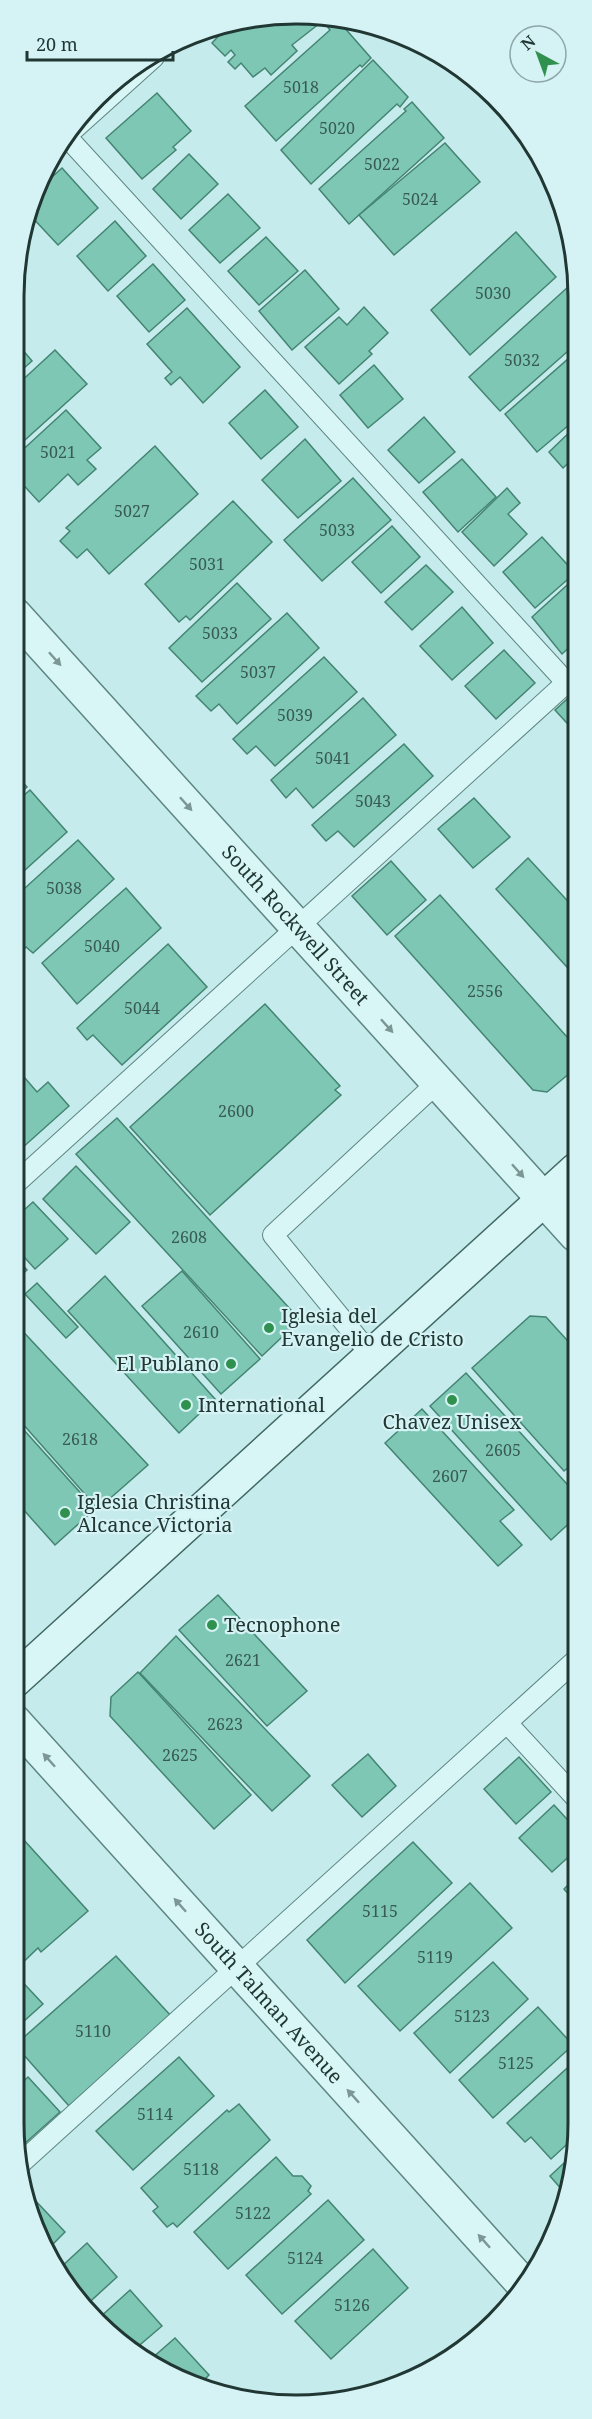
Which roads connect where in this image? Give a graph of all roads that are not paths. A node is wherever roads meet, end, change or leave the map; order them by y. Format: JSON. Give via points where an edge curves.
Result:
{"nodes":[{"id":1,"x":72,"y":142,"type":"edge"},
{"id":2,"x":24,"y":625,"type":"edge"},
{"id":3,"x":568,"y":675,"type":"edge"},
{"id":4,"x":568,"y":681,"type":"edge"},
{"id":5,"x":297,"y":927,"type":"junction"},
{"id":6,"x":438,"y":1082,"type":"junction"},
{"id":7,"x":24,"y":1172,"type":"edge"},
{"id":8,"x":568,"y":1177,"type":"edge"},
{"id":9,"x":544,"y":1199,"type":"junction"},
{"id":10,"x":568,"y":1226,"type":"edge"},
{"id":11,"x":372,"y":1356,"type":"junction"},
{"id":12,"x":568,"y":1667,"type":"edge"},
{"id":13,"x":24,"y":1672,"type":"edge"},
{"id":14,"x":507,"y":1723,"type":"junction"},
{"id":15,"x":24,"y":1732,"type":"edge"},
{"id":16,"x":568,"y":1789,"type":"edge"},
{"id":17,"x":237,"y":1967,"type":"junction"},
{"id":18,"x":26,"y":2158,"type":"edge"},
{"id":19,"x":519,"y":2279,"type":"edge"}],
"edges":[{"from":1,"to":3,"type":"lane"},
{"from":2,"to":5,"type":"street","name":"South Rockwell Street","one_way":true},
{"from":4,"to":5,"type":"lane"},
{"from":5,"to":6,"type":"street","name":"South Rockwell Street","one_way":true},
{"from":5,"to":7,"type":"lane"},
{"from":6,"to":9,"type":"street","name":"South Rockwell Street","one_way":true},
{"from":6,"to":11,"type":"lane","via":[[273,1235]]},
{"from":8,"to":9,"type":"street"},
{"from":9,"to":10,"type":"street","name":"South Rockwell Street"},
{"from":9,"to":11,"type":"street"},
{"from":11,"to":13,"type":"street"},
{"from":12,"to":14,"type":"lane"},
{"from":14,"to":16,"type":"lane"},
{"from":14,"to":17,"type":"lane"},
{"from":17,"to":15,"type":"street","name":"South Talman Avenue","one_way":true},
{"from":17,"to":18,"type":"lane"},
{"from":19,"to":17,"type":"street","name":"South Talman Avenue","one_way":true}]}
